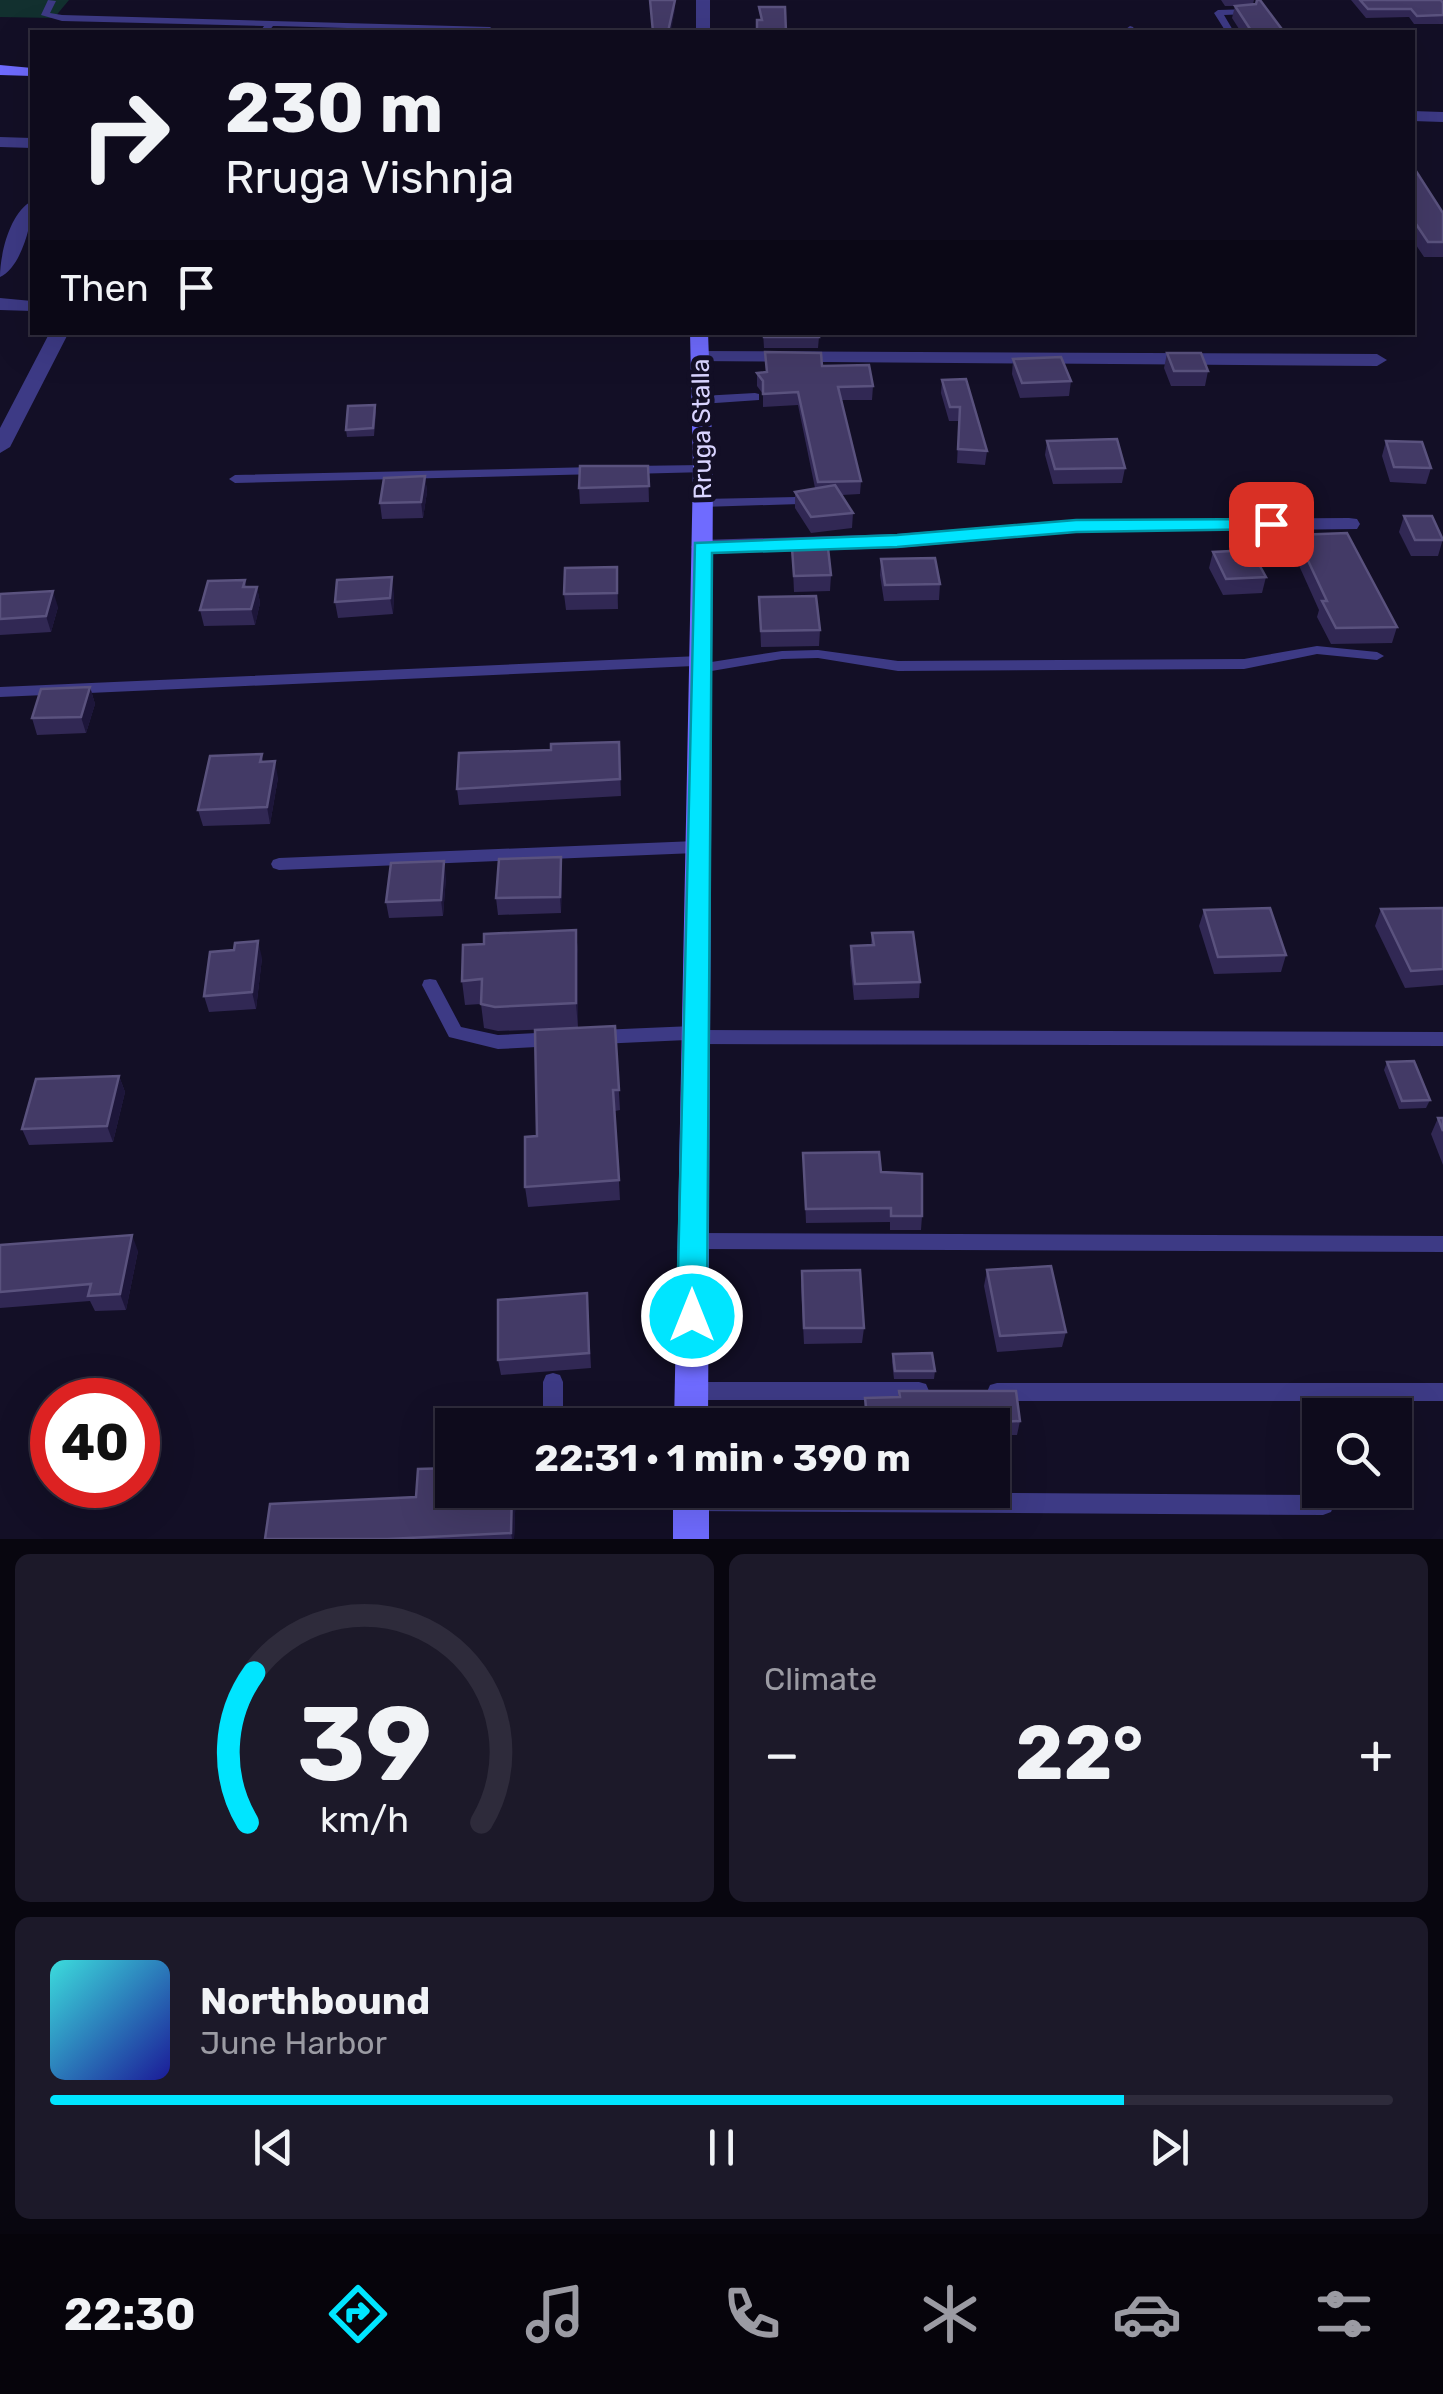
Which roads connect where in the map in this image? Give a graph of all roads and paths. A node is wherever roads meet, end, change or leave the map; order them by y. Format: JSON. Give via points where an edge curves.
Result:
{"nodes":[{"id":1,"x":704,"y":0,"type":"edge"},
{"id":2,"x":52,"y":1,"type":"edge"},
{"id":3,"x":1248,"y":11,"type":"edge"},
{"id":4,"x":267,"y":28,"type":"edge"},
{"id":5,"x":490,"y":30,"type":"edge"},
{"id":6,"x":703,"y":30,"type":"edge"},
{"id":7,"x":1229,"y":30,"type":"edge"},
{"id":8,"x":0,"y":70,"type":"edge"},
{"id":9,"x":30,"y":72,"type":"edge"},
{"id":10,"x":1415,"y":116,"type":"edge"},
{"id":11,"x":1443,"y":117,"type":"edge"},
{"id":12,"x":0,"y":142,"type":"edge"},
{"id":13,"x":30,"y":143,"type":"edge"},
{"id":14,"x":30,"y":210,"type":"edge"},
{"id":15,"x":0,"y":272,"type":"edge"},
{"id":16,"x":0,"y":304,"type":"edge"},
{"id":17,"x":30,"y":306,"type":"edge"},
{"id":18,"x":58,"y":335,"type":"edge"},
{"id":19,"x":699,"y":335,"type":"edge"},
{"id":20,"x":699,"y":357,"type":"junction"},
{"id":21,"x":1377,"y":360,"type":"dead end"},
{"id":22,"x":755,"y":398,"type":"dead end"},
{"id":23,"x":701,"y":400,"type":"junction"},
{"id":24,"x":0,"y":447,"type":"edge"},
{"id":25,"x":703,"y":469,"type":"junction"},
{"id":26,"x":235,"y":478,"type":"dead end"},
{"id":27,"x":796,"y":501,"type":"edge"},
{"id":28,"x":702,"y":503,"type":"junction"},
{"id":29,"x":1348,"y":524,"type":"dead end"},
{"id":30,"x":702,"y":547,"type":"junction"},
{"id":31,"x":1377,"y":656,"type":"dead end"},
{"id":32,"x":699,"y":664,"type":"junction"},
{"id":33,"x":0,"y":692,"type":"edge"},
{"id":34,"x":696,"y":847,"type":"junction"},
{"id":35,"x":279,"y":864,"type":"dead end"},
{"id":36,"x":430,"y":985,"type":"dead end"},
{"id":37,"x":694,"y":1035,"type":"junction"},
{"id":38,"x":1443,"y":1039,"type":"edge"},
{"id":39,"x":692,"y":1241,"type":"junction"},
{"id":40,"x":1443,"y":1244,"type":"edge"},
{"id":41,"x":553,"y":1382,"type":"dead end"},
{"id":42,"x":691,"y":1391,"type":"junction"},
{"id":43,"x":1443,"y":1392,"type":"edge"},
{"id":44,"x":553,"y":1408,"type":"edge"},
{"id":45,"x":691,"y":1408,"type":"edge"},
{"id":46,"x":1010,"y":1500,"type":"edge"},
{"id":47,"x":1302,"y":1504,"type":"edge"},
{"id":48,"x":691,"y":1508,"type":"edge"},
{"id":49,"x":690,"y":1539,"type":"edge"}],
"edges":[{"from":1,"to":6,"type":"street"},
{"from":2,"to":4,"type":"lane","via":[[46,15],[62,18]]},
{"from":3,"to":7,"type":"lane","via":[[1218,13]]},
{"from":4,"to":5,"type":"lane"},
{"from":8,"to":9,"type":"street"},
{"from":10,"to":11,"type":"street"},
{"from":12,"to":13,"type":"street"},
{"from":14,"to":15,"type":"street"},
{"from":16,"to":17,"type":"street"},
{"from":18,"to":24,"type":"street"},
{"from":19,"to":20,"type":"street","name":"Rruga Stalla"},
{"from":20,"to":21,"type":"street"},
{"from":20,"to":23,"type":"street","name":"Rruga Stalla"},
{"from":22,"to":23,"type":"lane"},
{"from":23,"to":25,"type":"street","name":"Rruga Stalla"},
{"from":25,"to":26,"type":"lane"},
{"from":25,"to":28,"type":"street","name":"Rruga Stalla"},
{"from":27,"to":28,"type":"lane"},
{"from":28,"to":30,"type":"street","name":"Rruga Stalla"},
{"from":29,"to":30,"type":"street","via":[[1076,526]]},
{"from":30,"to":32,"type":"street","name":"Rruga Stalla"},
{"from":31,"to":32,"type":"lane","via":[[1317,650],[1244,664],[898,666],[818,654]]},
{"from":32,"to":33,"type":"lane"},
{"from":32,"to":34,"type":"street","name":"Rruga Stalla"},
{"from":34,"to":35,"type":"lane"},
{"from":34,"to":37,"type":"street","name":"Rruga Stalla"},
{"from":36,"to":37,"type":"lane","via":[[455,1032],[476,1040]]},
{"from":37,"to":38,"type":"lane"},
{"from":37,"to":39,"type":"street","name":"Rruga Stalla"},
{"from":39,"to":40,"type":"lane"},
{"from":39,"to":42,"type":"street","name":"Rruga Stalla"},
{"from":41,"to":44,"type":"lane"},
{"from":42,"to":43,"type":"lane"},
{"from":42,"to":45,"type":"street","name":"Rruga Stalla"},
{"from":46,"to":47,"type":"lane"},
{"from":48,"to":49,"type":"street"}]}
